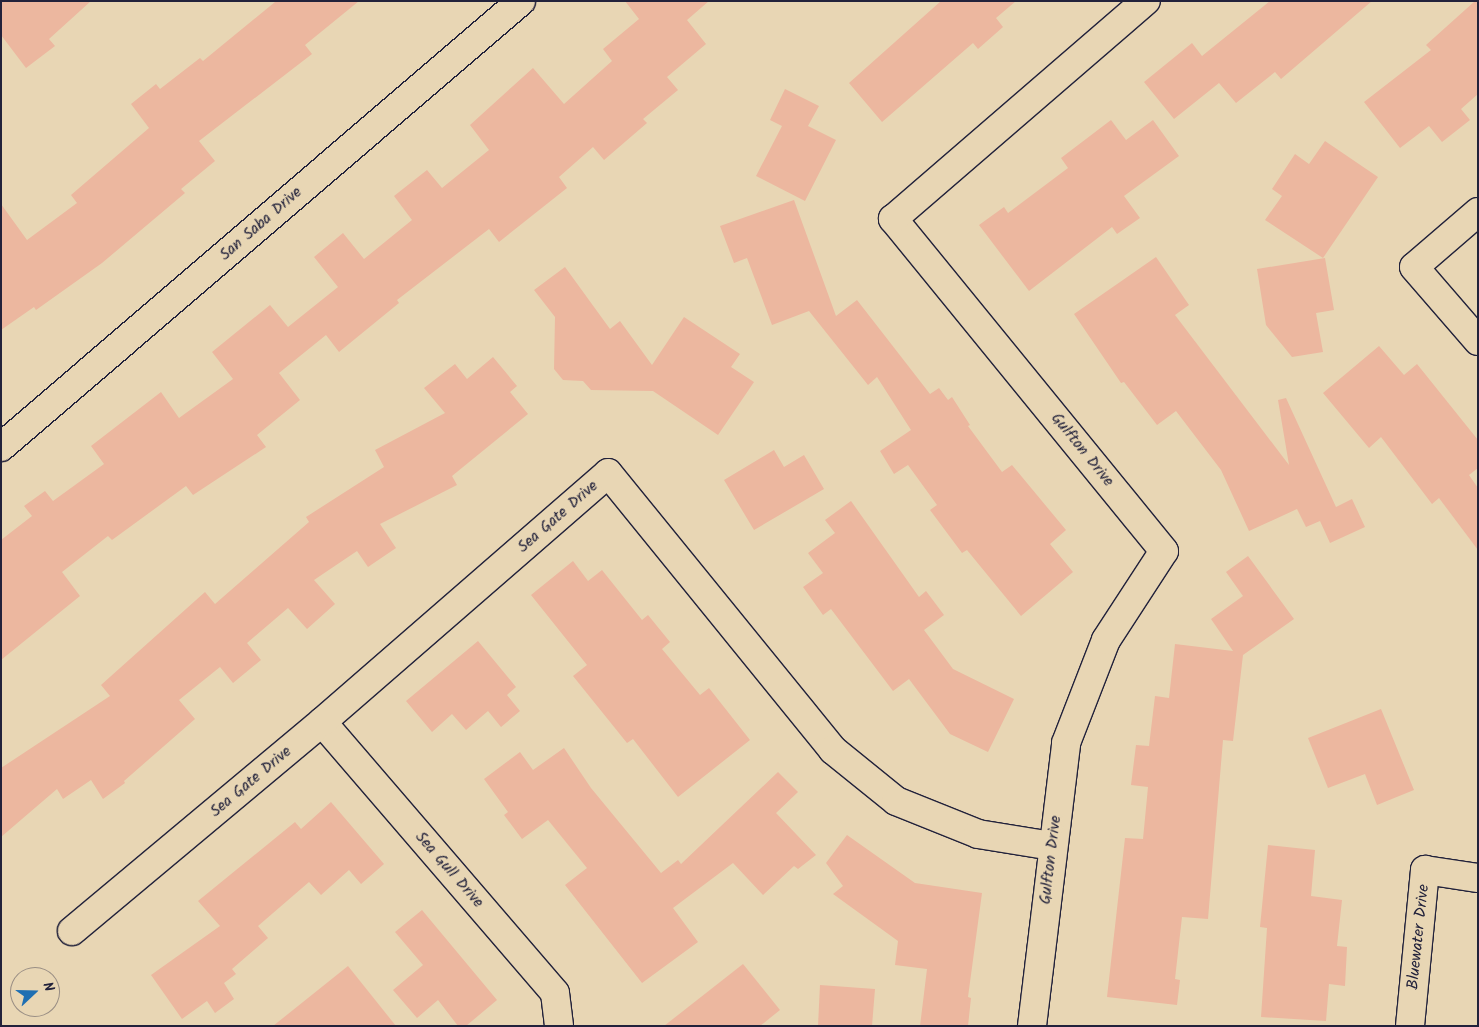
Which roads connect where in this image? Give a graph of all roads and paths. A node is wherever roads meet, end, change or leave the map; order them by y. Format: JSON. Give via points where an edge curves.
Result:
{"nodes":[{"id":1,"x":521,"y":1,"type":"edge"},
{"id":2,"x":1146,"y":1,"type":"edge"},
{"id":3,"x":1478,"y":212,"type":"edge"},
{"id":4,"x":1478,"y":341,"type":"edge"},
{"id":5,"x":1,"y":447,"type":"edge"},
{"id":6,"x":322,"y":722,"type":"junction"},
{"id":7,"x":1052,"y":846,"type":"junction"},
{"id":8,"x":1478,"y":878,"type":"edge"},
{"id":9,"x":72,"y":931,"type":"dead end"},
{"id":10,"x":559,"y":1026,"type":"edge"},
{"id":11,"x":1032,"y":1026,"type":"edge"},
{"id":12,"x":1410,"y":1026,"type":"edge"}],
"edges":[{"from":1,"to":5,"type":"street","name":"San Saba Drive"},
{"from":2,"to":7,"type":"street","name":"Gulfton Drive","via":[[893,219],[1164,551],[1106,640],[1066,743]]},
{"from":3,"to":4,"type":"street","via":[[1414,267]]},
{"from":6,"to":7,"type":"street","name":"Sea Gate Drive","via":[[608,473],[833,750],[896,801],[978,834]]},
{"from":6,"to":9,"type":"street","name":"Sea Gate Drive"},
{"from":6,"to":10,"type":"street","name":"Sea Gull Drive","via":[[555,993]]},
{"from":7,"to":11,"type":"street","name":"Gulfton Drive"},
{"from":8,"to":12,"type":"street","name":"Bluewater Drive","via":[[1425,870]]}]}
